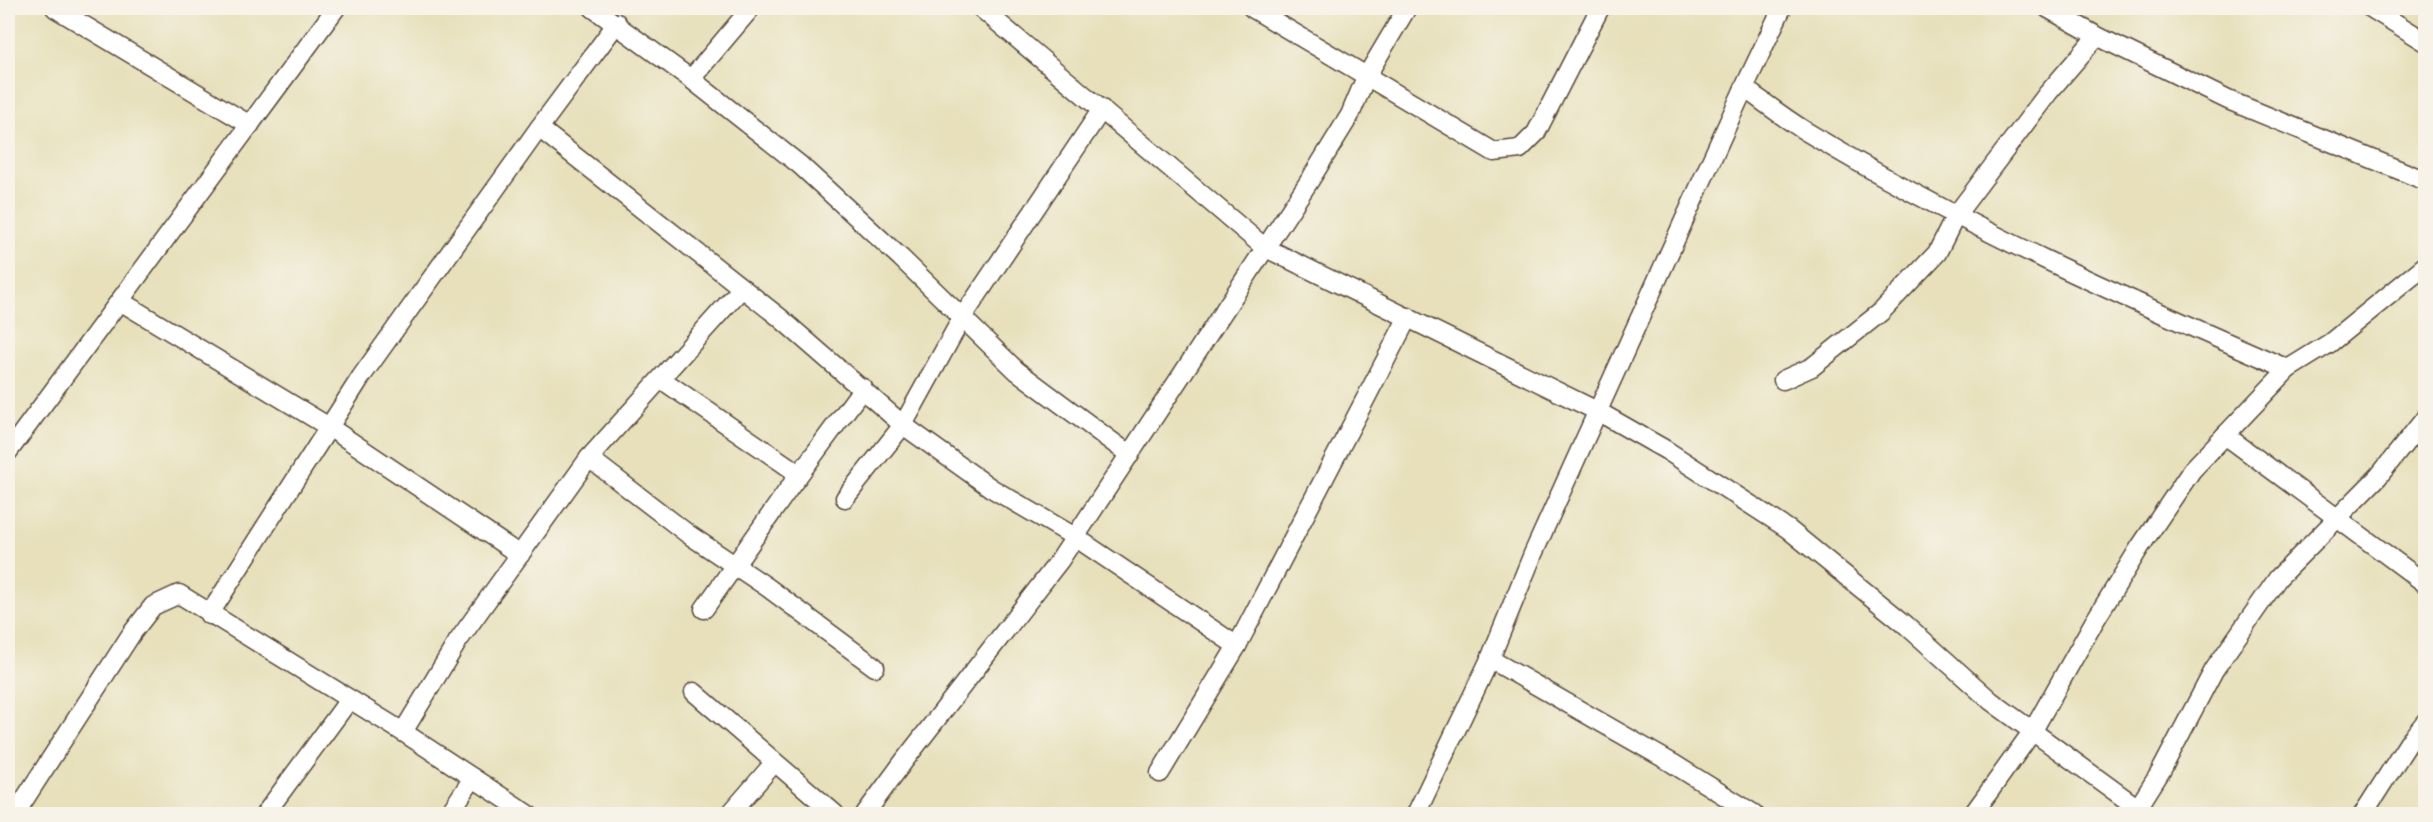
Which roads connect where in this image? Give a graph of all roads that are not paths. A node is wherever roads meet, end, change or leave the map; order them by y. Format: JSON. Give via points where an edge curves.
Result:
{"nodes":[{"id":1,"x":55,"y":8,"type":"edge"},
{"id":2,"x":336,"y":8,"type":"edge"},
{"id":3,"x":751,"y":8,"type":"edge"},
{"id":4,"x":981,"y":8,"type":"edge"},
{"id":5,"x":1252,"y":8,"type":"edge"},
{"id":6,"x":1407,"y":8,"type":"edge"},
{"id":7,"x":1600,"y":8,"type":"edge"},
{"id":8,"x":1782,"y":8,"type":"edge"},
{"id":9,"x":2047,"y":8,"type":"edge"},
{"id":10,"x":2371,"y":8,"type":"edge"},
{"id":11,"x":607,"y":13,"type":"edge"},
{"id":12,"x":2097,"y":36,"type":"junction"},
{"id":13,"x":2426,"y":42,"type":"edge"},
{"id":14,"x":1366,"y":77,"type":"junction"},
{"id":15,"x":691,"y":79,"type":"junction"},
{"id":16,"x":1744,"y":88,"type":"junction"},
{"id":17,"x":1102,"y":109,"type":"junction"},
{"id":18,"x":250,"y":125,"type":"junction"},
{"id":19,"x":538,"y":129,"type":"junction"},
{"id":20,"x":2426,"y":181,"type":"edge"},
{"id":21,"x":1956,"y":215,"type":"junction"},
{"id":22,"x":1264,"y":247,"type":"junction"},
{"id":23,"x":2426,"y":265,"type":"edge"},
{"id":24,"x":742,"y":288,"type":"junction"},
{"id":25,"x":120,"y":301,"type":"junction"},
{"id":26,"x":1408,"y":317,"type":"junction"},
{"id":27,"x":962,"y":318,"type":"junction"},
{"id":28,"x":2288,"y":369,"type":"junction"},
{"id":29,"x":661,"y":378,"type":"junction"},
{"id":30,"x":1783,"y":380,"type":"dead end"},
{"id":31,"x":863,"y":388,"type":"junction"},
{"id":32,"x":1599,"y":412,"type":"junction"},
{"id":33,"x":2426,"y":417,"type":"edge"},
{"id":34,"x":903,"y":425,"type":"junction"},
{"id":35,"x":329,"y":427,"type":"junction"},
{"id":36,"x":2225,"y":435,"type":"junction"},
{"id":37,"x":8,"y":452,"type":"edge"},
{"id":38,"x":1130,"y":455,"type":"junction"},
{"id":39,"x":589,"y":458,"type":"junction"},
{"id":40,"x":799,"y":474,"type":"junction"},
{"id":41,"x":845,"y":498,"type":"dead end"},
{"id":42,"x":2337,"y":519,"type":"junction"},
{"id":43,"x":1075,"y":537,"type":"junction"},
{"id":44,"x":520,"y":555,"type":"junction"},
{"id":45,"x":735,"y":565,"type":"junction"},
{"id":46,"x":2426,"y":584,"type":"edge"},
{"id":47,"x":705,"y":609,"type":"dead end"},
{"id":48,"x":209,"y":615,"type":"junction"},
{"id":49,"x":1237,"y":646,"type":"junction"},
{"id":50,"x":1490,"y":659,"type":"junction"},
{"id":51,"x":875,"y":667,"type":"dead end"},
{"id":52,"x":694,"y":692,"type":"dead end"},
{"id":53,"x":349,"y":700,"type":"junction"},
{"id":54,"x":2426,"y":721,"type":"edge"},
{"id":55,"x":403,"y":732,"type":"junction"},
{"id":56,"x":2032,"y":732,"type":"junction"},
{"id":57,"x":774,"y":763,"type":"junction"},
{"id":58,"x":1160,"y":773,"type":"dead end"},
{"id":59,"x":473,"y":778,"type":"junction"},
{"id":60,"x":2139,"y":812,"type":"edge"},
{"id":61,"x":15,"y":814,"type":"edge"},
{"id":62,"x":265,"y":814,"type":"edge"},
{"id":63,"x":449,"y":814,"type":"edge"},
{"id":64,"x":528,"y":814,"type":"edge"},
{"id":65,"x":730,"y":814,"type":"edge"},
{"id":66,"x":835,"y":814,"type":"edge"},
{"id":67,"x":865,"y":814,"type":"edge"},
{"id":68,"x":1416,"y":814,"type":"edge"},
{"id":69,"x":1754,"y":814,"type":"edge"},
{"id":70,"x":1973,"y":814,"type":"edge"},
{"id":71,"x":2363,"y":814,"type":"edge"}],
"edges":[{"from":1,"to":18,"type":"street"},
{"from":2,"to":18,"type":"street"},
{"from":3,"to":15,"type":"street"},
{"from":4,"to":17,"type":"street"},
{"from":5,"to":14,"type":"street"},
{"from":6,"to":14,"type":"street"},
{"from":7,"to":14,"type":"street","via":[[1536,133],[1520,149],[1494,152]]},
{"from":8,"to":16,"type":"street"},
{"from":9,"to":12,"type":"street"},
{"from":10,"to":13,"type":"street"},
{"from":11,"to":15,"type":"street"},
{"from":11,"to":19,"type":"street"},
{"from":12,"to":20,"type":"street","via":[[2228,100]]},
{"from":12,"to":21,"type":"street","via":[[2048,93]]},
{"from":14,"to":22,"type":"street","via":[[1350,115]]},
{"from":15,"to":27,"type":"street","via":[[800,165]]},
{"from":16,"to":21,"type":"street","via":[[1806,132]]},
{"from":16,"to":32,"type":"street"},
{"from":17,"to":22,"type":"street"},
{"from":17,"to":27,"type":"street"},
{"from":18,"to":25,"type":"street"},
{"from":19,"to":24,"type":"street"},
{"from":19,"to":35,"type":"street"},
{"from":21,"to":28,"type":"street","via":[[2100,287]]},
{"from":21,"to":30,"type":"street","via":[[1936,253],[1881,312],[1812,367]]},
{"from":22,"to":26,"type":"street"},
{"from":22,"to":38,"type":"street"},
{"from":23,"to":28,"type":"street","via":[[2330,343]]},
{"from":24,"to":29,"type":"street"},
{"from":24,"to":31,"type":"street"},
{"from":25,"to":35,"type":"street"},
{"from":25,"to":37,"type":"street"},
{"from":26,"to":32,"type":"street"},
{"from":26,"to":49,"type":"street"},
{"from":27,"to":34,"type":"street"},
{"from":27,"to":38,"type":"street","via":[[1017,371]]},
{"from":28,"to":36,"type":"street"},
{"from":29,"to":39,"type":"street"},
{"from":29,"to":40,"type":"street"},
{"from":31,"to":34,"type":"street"},
{"from":31,"to":40,"type":"street"},
{"from":32,"to":50,"type":"street","via":[[1533,554]]},
{"from":32,"to":56,"type":"street","via":[[1788,529]]},
{"from":33,"to":42,"type":"street","via":[[2378,477]]},
{"from":34,"to":41,"type":"street"},
{"from":34,"to":43,"type":"street","via":[[991,488]]},
{"from":35,"to":44,"type":"street"},
{"from":35,"to":48,"type":"street"},
{"from":36,"to":42,"type":"street"},
{"from":36,"to":56,"type":"street","via":[[2192,470],[2140,548]]},
{"from":38,"to":43,"type":"street"},
{"from":39,"to":44,"type":"street"},
{"from":39,"to":45,"type":"street"},
{"from":40,"to":45,"type":"street"},
{"from":42,"to":46,"type":"street"},
{"from":42,"to":60,"type":"street","via":[[2278,578],[2214,670]]},
{"from":43,"to":49,"type":"street"},
{"from":43,"to":67,"type":"street"},
{"from":44,"to":55,"type":"street","via":[[458,641]]},
{"from":45,"to":47,"type":"street"},
{"from":45,"to":51,"type":"street"},
{"from":48,"to":53,"type":"street"},
{"from":48,"to":61,"type":"street","via":[[179,594],[153,606]]},
{"from":49,"to":58,"type":"street"},
{"from":50,"to":68,"type":"street"},
{"from":50,"to":69,"type":"street"},
{"from":52,"to":57,"type":"street"},
{"from":53,"to":55,"type":"street"},
{"from":53,"to":62,"type":"street"},
{"from":54,"to":71,"type":"street"},
{"from":55,"to":59,"type":"street"},
{"from":56,"to":60,"type":"street"},
{"from":56,"to":70,"type":"street"},
{"from":57,"to":65,"type":"street"},
{"from":57,"to":66,"type":"street"},
{"from":59,"to":63,"type":"street"},
{"from":59,"to":64,"type":"street"}]}
